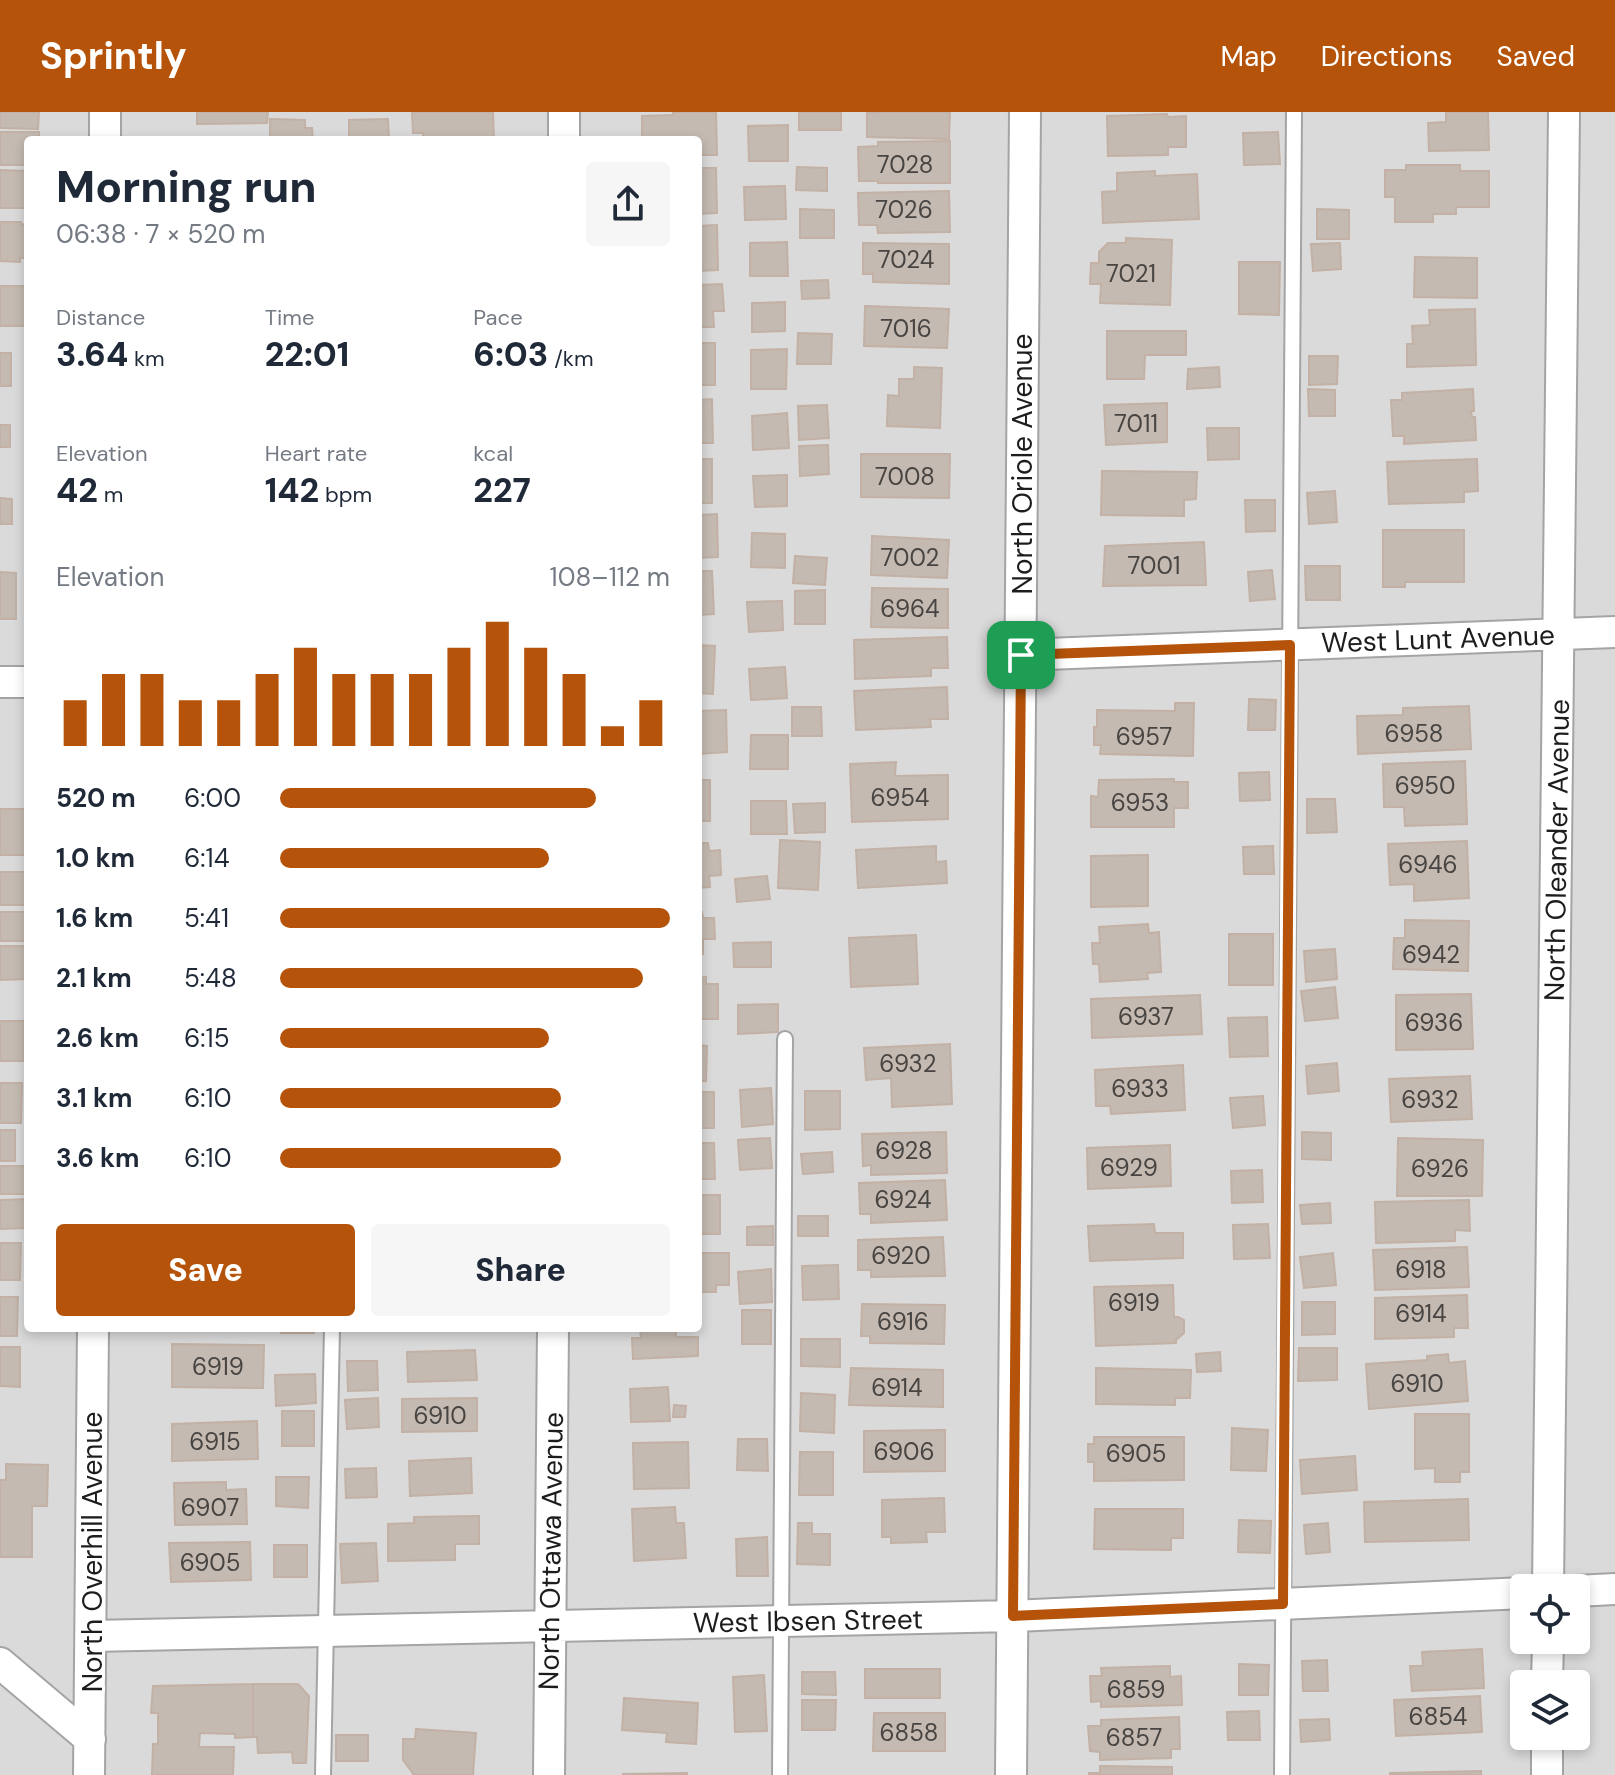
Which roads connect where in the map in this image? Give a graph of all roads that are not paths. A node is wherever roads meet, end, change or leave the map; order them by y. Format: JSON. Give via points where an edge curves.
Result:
{"nodes":[{"id":1,"x":105,"y":112,"type":"edge"},
{"id":2,"x":564,"y":112,"type":"edge"},
{"id":3,"x":1025,"y":112,"type":"edge"},
{"id":4,"x":1294,"y":112,"type":"edge"},
{"id":5,"x":1564,"y":112,"type":"edge"},
{"id":6,"x":105,"y":136,"type":"edge"},
{"id":7,"x":564,"y":136,"type":"edge"},
{"id":8,"x":1615,"y":632,"type":"edge"},
{"id":9,"x":1559,"y":635,"type":"junction"},
{"id":10,"x":1290,"y":645,"type":"junction"},
{"id":11,"x":1021,"y":655,"type":"junction"},
{"id":12,"x":0,"y":682,"type":"edge"},
{"id":13,"x":24,"y":682,"type":"edge"},
{"id":14,"x":785,"y":1039,"type":"dead end"},
{"id":15,"x":93,"y":1332,"type":"edge"},
{"id":16,"x":332,"y":1332,"type":"edge"},
{"id":17,"x":553,"y":1332,"type":"edge"},
{"id":18,"x":1548,"y":1574,"type":"edge"},
{"id":19,"x":1615,"y":1589,"type":"edge"},
{"id":20,"x":1590,"y":1590,"type":"edge"},
{"id":21,"x":1510,"y":1594,"type":"edge"},
{"id":22,"x":1283,"y":1604,"type":"junction"},
{"id":23,"x":1013,"y":1616,"type":"junction"},
{"id":24,"x":781,"y":1621,"type":"junction"},
{"id":25,"x":550,"y":1626,"type":"junction"},
{"id":26,"x":325,"y":1630,"type":"junction"},
{"id":27,"x":91,"y":1636,"type":"junction"},
{"id":28,"x":0,"y":1663,"type":"edge"},
{"id":29,"x":90,"y":1739,"type":"junction"},
{"id":30,"x":1547,"y":1750,"type":"edge"},
{"id":31,"x":89,"y":1775,"type":"edge"},
{"id":32,"x":323,"y":1775,"type":"edge"},
{"id":33,"x":549,"y":1775,"type":"edge"},
{"id":34,"x":780,"y":1775,"type":"edge"},
{"id":35,"x":1011,"y":1775,"type":"edge"},
{"id":36,"x":1282,"y":1775,"type":"edge"},
{"id":37,"x":1547,"y":1775,"type":"edge"}],
"edges":[{"from":1,"to":6,"type":"street"},
{"from":2,"to":7,"type":"street"},
{"from":3,"to":11,"type":"street","name":"North Oriole Avenue"},
{"from":4,"to":10,"type":"lane"},
{"from":5,"to":9,"type":"street","name":"North Oleander Avenue"},
{"from":8,"to":9,"type":"street","name":"West Lunt Avenue"},
{"from":9,"to":10,"type":"street","name":"West Lunt Avenue"},
{"from":9,"to":18,"type":"street","name":"North Oleander Avenue"},
{"from":10,"to":11,"type":"street","name":"West Lunt Avenue"},
{"from":10,"to":22,"type":"lane"},
{"from":11,"to":23,"type":"street","name":"North Oriole Avenue"},
{"from":12,"to":13,"type":"street"},
{"from":14,"to":24,"type":"lane"},
{"from":15,"to":27,"type":"street","name":"North Overhill Avenue"},
{"from":16,"to":26,"type":"lane"},
{"from":17,"to":25,"type":"street","name":"North Ottawa Avenue"},
{"from":19,"to":20,"type":"street"},
{"from":21,"to":22,"type":"street","name":"West Ibsen Street"},
{"from":22,"to":23,"type":"street","name":"West Ibsen Street"},
{"from":22,"to":36,"type":"lane"},
{"from":23,"to":24,"type":"street","name":"West Ibsen Street"},
{"from":23,"to":35,"type":"street","name":"North Oriole Avenue"},
{"from":24,"to":25,"type":"street","name":"West Ibsen Street"},
{"from":24,"to":34,"type":"lane"},
{"from":25,"to":26,"type":"street","name":"West Ibsen Street"},
{"from":25,"to":33,"type":"street","name":"North Ottawa Avenue"},
{"from":26,"to":27,"type":"street","name":"West Ibsen Street"},
{"from":26,"to":32,"type":"lane"},
{"from":27,"to":29,"type":"street","name":"North Overhill Avenue"},
{"from":28,"to":29,"type":"street"},
{"from":29,"to":31,"type":"street","name":"North Overhill Avenue"},
{"from":30,"to":37,"type":"street"}]}
